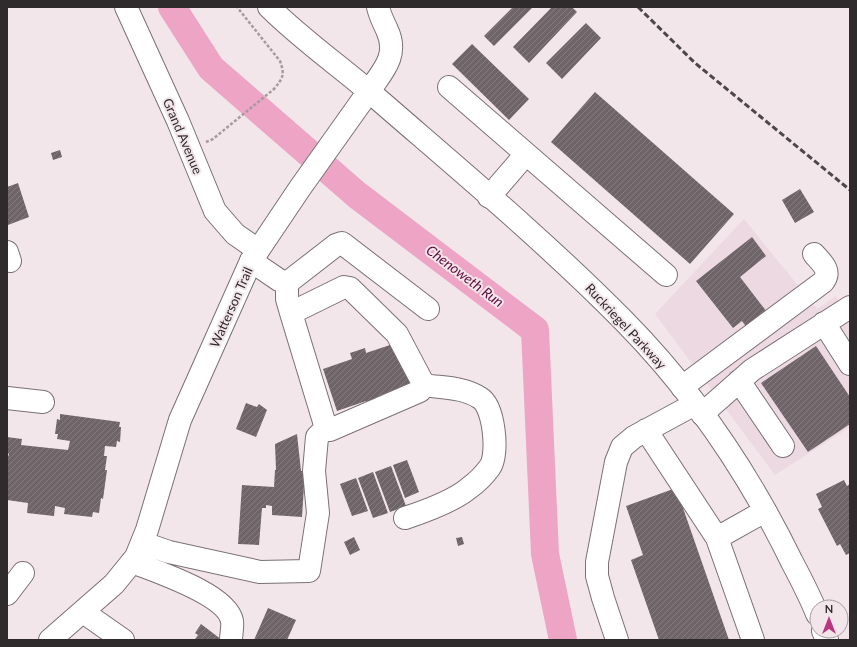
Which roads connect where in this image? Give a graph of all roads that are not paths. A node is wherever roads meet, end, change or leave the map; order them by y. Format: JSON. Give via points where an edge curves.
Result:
{"nodes":[{"id":1,"x":126,"y":7,"type":"edge"},
{"id":2,"x":269,"y":7,"type":"edge"},
{"id":3,"x":376,"y":10,"type":"edge"},
{"id":4,"x":449,"y":87,"type":"dead end"},
{"id":5,"x":369,"y":91,"type":"junction"},
{"id":6,"x":526,"y":154,"type":"junction"},
{"id":7,"x":489,"y":197,"type":"junction"},
{"id":8,"x":814,"y":254,"type":"dead end"},
{"id":9,"x":255,"y":255,"type":"junction"},
{"id":10,"x":666,"y":275,"type":"dead end"},
{"id":11,"x":287,"y":282,"type":"junction"},
{"id":12,"x":850,"y":307,"type":"edge"},
{"id":13,"x":428,"y":309,"type":"dead end"},
{"id":14,"x":291,"y":313,"type":"junction"},
{"id":15,"x":824,"y":324,"type":"junction"},
{"id":16,"x":850,"y":364,"type":"edge"},
{"id":17,"x":739,"y":381,"type":"junction"},
{"id":18,"x":424,"y":385,"type":"junction"},
{"id":19,"x":7,"y":398,"type":"edge"},
{"id":20,"x":43,"y":402,"type":"dead end"},
{"id":21,"x":693,"y":402,"type":"junction"},
{"id":22,"x":326,"y":428,"type":"junction"},
{"id":23,"x":646,"y":430,"type":"junction"},
{"id":24,"x":783,"y":446,"type":"dead end"},
{"id":25,"x":765,"y":511,"type":"junction"},
{"id":26,"x":405,"y":518,"type":"dead end"},
{"id":27,"x":717,"y":538,"type":"junction"},
{"id":28,"x":143,"y":542,"type":"junction"},
{"id":29,"x":132,"y":562,"type":"junction"},
{"id":30,"x":23,"y":573,"type":"dead end"},
{"id":31,"x":7,"y":594,"type":"edge"},
{"id":32,"x":810,"y":599,"type":"edge"},
{"id":33,"x":83,"y":612,"type":"junction"},
{"id":34,"x":50,"y":640,"type":"edge"},
{"id":35,"x":123,"y":640,"type":"edge"},
{"id":36,"x":231,"y":640,"type":"edge"},
{"id":37,"x":617,"y":640,"type":"edge"},
{"id":38,"x":753,"y":640,"type":"edge"}],
"edges":[{"from":1,"to":9,"type":"main road","name":"Grand Avenue","via":[[178,121],[215,211]]},
{"from":2,"to":5,"type":"main road"},
{"from":3,"to":5,"type":"main road","name":"Watterson Trail","via":[[393,46],[389,61]]},
{"from":4,"to":6,"type":"main road"},
{"from":5,"to":7,"type":"main road","name":"Ruckriegel Parkway"},
{"from":5,"to":9,"type":"main road","name":"Watterson Trail"},
{"from":6,"to":7,"type":"main road"},
{"from":6,"to":10,"type":"main road"},
{"from":7,"to":21,"type":"main road","name":"Ruckriegel Parkway","via":[[625,322]]},
{"from":8,"to":21,"type":"main road","via":[[827,270],[827,277],[823,282]]},
{"from":9,"to":11,"type":"main road","name":"Grand Avenue","via":[[279,280]]},
{"from":9,"to":28,"type":"main road","name":"Watterson Trail","via":[[180,420]]},
{"from":11,"to":13,"type":"main road","via":[[342,243]]},
{"from":11,"to":14,"type":"main road","via":[[287,299]]},
{"from":12,"to":15,"type":"main road"},
{"from":14,"to":18,"type":"main road","via":[[344,287],[350,288],[397,334]]},
{"from":14,"to":22,"type":"main road"},
{"from":15,"to":16,"type":"main road"},
{"from":15,"to":17,"type":"main road"},
{"from":17,"to":21,"type":"main road"},
{"from":17,"to":24,"type":"main road"},
{"from":18,"to":22,"type":"main road","via":[[420,391],[330,430]]},
{"from":18,"to":26,"type":"main road","via":[[465,390],[482,398],[493,419],[491,466],[468,489],[429,510]]},
{"from":19,"to":20,"type":"main road"},
{"from":21,"to":23,"type":"main road"},
{"from":21,"to":25,"type":"main road","name":"Ruckriegel Parkway","via":[[733,457]]},
{"from":22,"to":28,"type":"main road","via":[[317,437],[314,471],[318,513],[309,571],[260,572],[169,552]]},
{"from":23,"to":27,"type":"main road"},
{"from":23,"to":37,"type":"main road","via":[[622,447],[616,462],[597,562],[597,576]]},
{"from":25,"to":27,"type":"main road"},
{"from":25,"to":32,"type":"main road","name":"Ruckriegel Parkway","via":[[780,536]]},
{"from":27,"to":38,"type":"main road"},
{"from":28,"to":29,"type":"main road","name":"Watterson Trail"},
{"from":29,"to":33,"type":"main road","name":"Watterson Trail","via":[[114,584]]},
{"from":29,"to":36,"type":"main road","via":[[180,580],[223,607],[232,620]]},
{"from":30,"to":31,"type":"main road"},
{"from":33,"to":34,"type":"main road","name":"Watterson Trail"},
{"from":33,"to":35,"type":"main road"}]}
